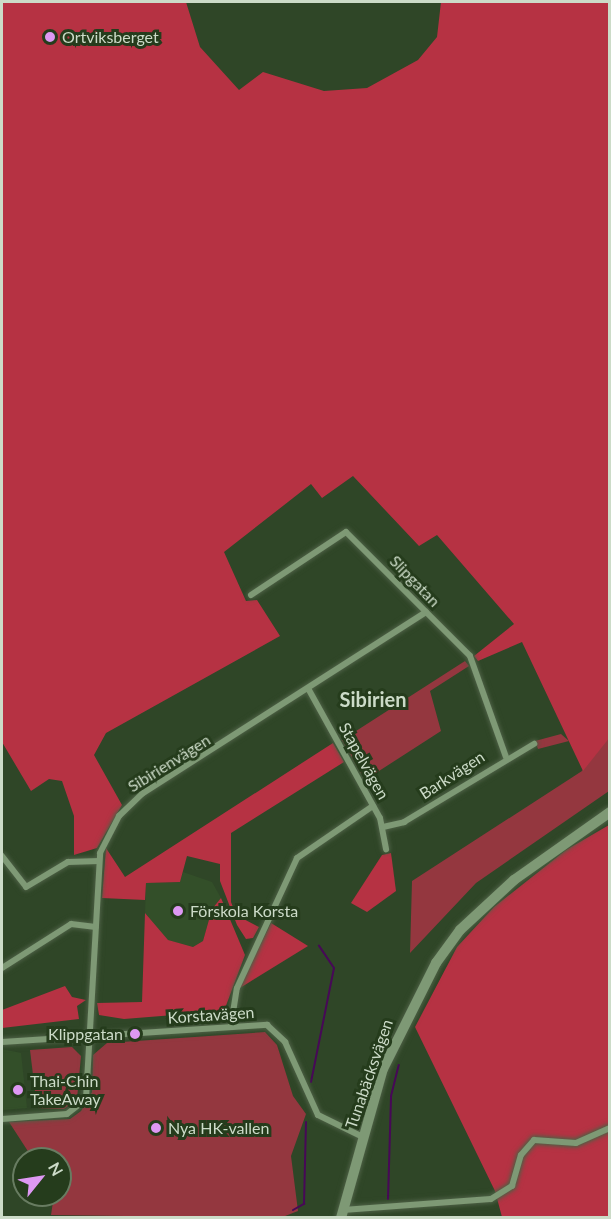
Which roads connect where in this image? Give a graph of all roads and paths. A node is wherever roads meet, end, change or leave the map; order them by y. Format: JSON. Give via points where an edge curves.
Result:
{"nodes":[{"id":1,"x":251,"y":595,"type":"dead end"},
{"id":2,"x":426,"y":612,"type":"junction"},
{"id":3,"x":309,"y":690,"type":"junction"},
{"id":4,"x":534,"y":744,"type":"dead end"},
{"id":5,"x":506,"y":756,"type":"junction"},
{"id":6,"x":373,"y":806,"type":"junction"},
{"id":7,"x":609,"y":812,"type":"edge"},
{"id":8,"x":383,"y":827,"type":"junction"},
{"id":9,"x":386,"y":849,"type":"dead end"},
{"id":10,"x":2,"y":856,"type":"edge"},
{"id":11,"x":99,"y":861,"type":"junction"},
{"id":12,"x":96,"y":927,"type":"junction"},
{"id":13,"x":2,"y":968,"type":"edge"},
{"id":14,"x":231,"y":1025,"type":"junction"},
{"id":15,"x":92,"y":1038,"type":"junction"},
{"id":16,"x":2,"y":1042,"type":"edge"},
{"id":17,"x":2,"y":1119,"type":"edge"},
{"id":18,"x":609,"y":1128,"type":"edge"},
{"id":19,"x":363,"y":1137,"type":"junction"},
{"id":20,"x":342,"y":1214,"type":"edge"}],
"edges":[{"from":1,"to":2,"type":"street","name":"Slipgatan","via":[[346,532]]},
{"from":2,"to":3,"type":"street","name":"Sibirienvägen"},
{"from":2,"to":5,"type":"street","name":"Slipgatan","via":[[477,667]]},
{"from":3,"to":6,"type":"street","name":"Stapelvägen"},
{"from":3,"to":11,"type":"street","name":"Sibirienvägen","via":[[130,804],[105,838]]},
{"from":4,"to":5,"type":"street","name":"Barkvägen"},
{"from":5,"to":8,"type":"street","name":"Barkvägen","via":[[404,822]]},
{"from":6,"to":8,"type":"street","name":"Stapelvägen"},
{"from":6,"to":14,"type":"street","via":[[297,858],[237,988]]},
{"from":7,"to":19,"type":"street","name":"Tunabäcksvägen","via":[[514,880],[442,955],[396,1035]]},
{"from":8,"to":9,"type":"street","name":"Stapelvägen"},
{"from":10,"to":11,"type":"street","via":[[26,887],[68,862]]},
{"from":11,"to":12,"type":"street","name":"Sibirienvägen"},
{"from":12,"to":13,"type":"street","via":[[71,924]]},
{"from":12,"to":15,"type":"street","name":"Sibirienvägen"},
{"from":14,"to":15,"type":"street","name":"Korstavägen"},
{"from":14,"to":19,"type":"street","name":"Korstavägen","via":[[260,1024],[275,1029],[285,1042],[310,1106],[328,1123]]},
{"from":15,"to":16,"type":"street","name":"Korstavägen"},
{"from":15,"to":17,"type":"street","via":[[82,1105],[67,1114]]},
{"from":18,"to":20,"type":"street","via":[[576,1143],[534,1140],[521,1155],[512,1186],[491,1199]]},
{"from":19,"to":20,"type":"street","name":"Tunabäcksvägen"}]}
